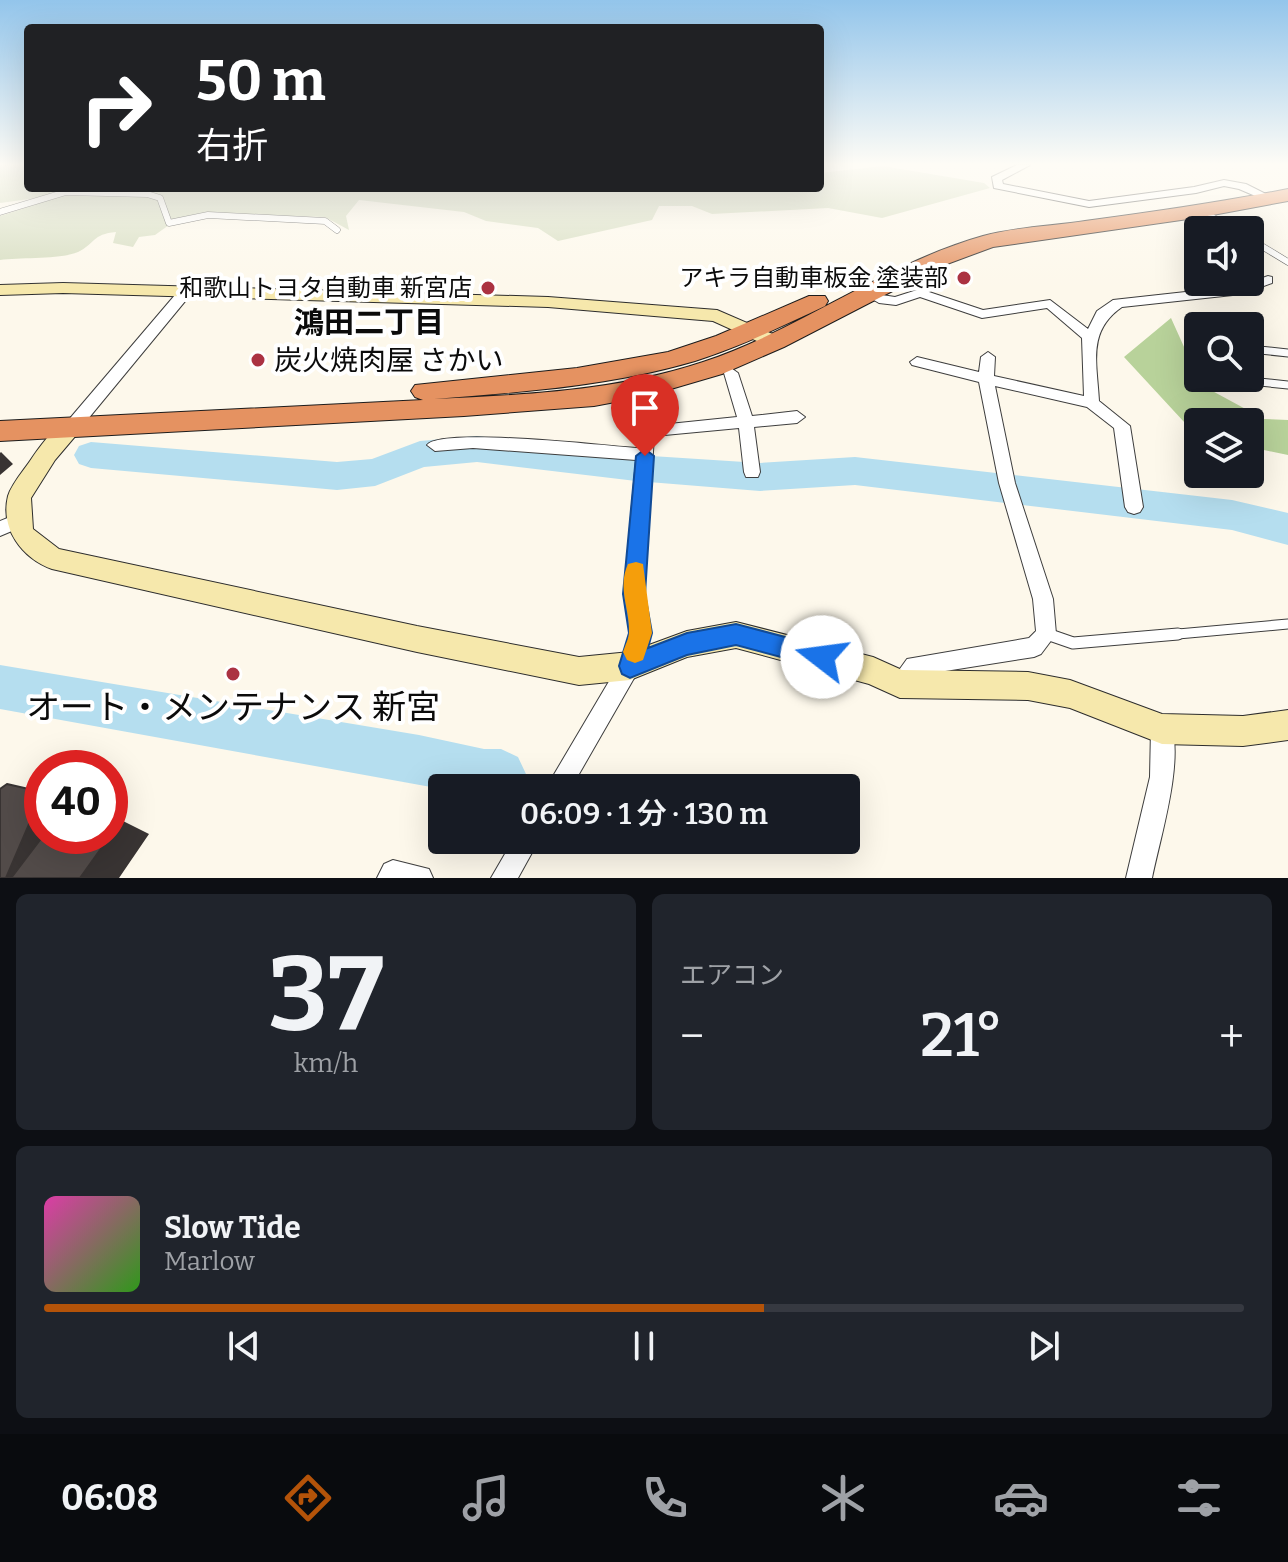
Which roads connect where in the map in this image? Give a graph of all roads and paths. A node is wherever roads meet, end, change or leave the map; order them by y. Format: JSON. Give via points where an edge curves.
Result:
{"nodes":[{"id":1,"x":20,"y":206,"type":"edge"},
{"id":2,"x":163,"y":206,"type":"edge"},
{"id":3,"x":1171,"y":206,"type":"edge"},
{"id":4,"x":1223,"y":206,"type":"edge"},
{"id":5,"x":1202,"y":211,"type":"junction"},
{"id":6,"x":0,"y":212,"type":"edge"},
{"id":7,"x":1210,"y":216,"type":"edge"},
{"id":8,"x":337,"y":230,"type":"dead end"},
{"id":9,"x":1264,"y":247,"type":"edge"},
{"id":10,"x":1288,"y":262,"type":"edge"},
{"id":11,"x":1268,"y":280,"type":"dead end"},
{"id":12,"x":862,"y":288,"type":"junction"},
{"id":13,"x":0,"y":290,"type":"edge"},
{"id":14,"x":186,"y":291,"type":"junction"},
{"id":15,"x":751,"y":331,"type":"junction"},
{"id":16,"x":1089,"y":339,"type":"junction"},
{"id":17,"x":775,"y":342,"type":"junction"},
{"id":18,"x":1264,"y":350,"type":"edge"},
{"id":19,"x":1288,"y":353,"type":"edge"},
{"id":20,"x":988,"y":357,"type":"dead end"},
{"id":21,"x":917,"y":362,"type":"dead end"},
{"id":22,"x":731,"y":373,"type":"dead end"},
{"id":23,"x":986,"y":379,"type":"junction"},
{"id":24,"x":1264,"y":382,"type":"edge"},
{"id":25,"x":1288,"y":385,"type":"edge"},
{"id":26,"x":1092,"y":403,"type":"junction"},
{"id":27,"x":0,"y":414,"type":"edge"},
{"id":28,"x":797,"y":417,"type":"dead end"},
{"id":29,"x":79,"y":419,"type":"junction"},
{"id":30,"x":746,"y":422,"type":"junction"},
{"id":31,"x":0,"y":431,"type":"edge"},
{"id":32,"x":435,"y":445,"type":"dead end"},
{"id":33,"x":645,"y":456,"type":"junction"},
{"id":34,"x":752,"y":472,"type":"dead end"},
{"id":35,"x":1134,"y":507,"type":"dead end"},
{"id":36,"x":10,"y":525,"type":"edge"},
{"id":37,"x":1288,"y":624,"type":"edge"},
{"id":38,"x":1046,"y":634,"type":"junction"},
{"id":39,"x":630,"y":666,"type":"junction"},
{"id":40,"x":900,"y":684,"type":"junction"},
{"id":41,"x":1288,"y":725,"type":"edge"},
{"id":42,"x":1162,"y":729,"type":"junction"},
{"id":43,"x":566,"y":774,"type":"edge"},
{"id":44,"x":519,"y":854,"type":"edge"},
{"id":45,"x":390,"y":878,"type":"edge"},
{"id":46,"x":420,"y":878,"type":"edge"},
{"id":47,"x":504,"y":878,"type":"edge"},
{"id":48,"x":1139,"y":878,"type":"edge"}],
"edges":[{"from":1,"to":6,"type":"lane"},
{"from":2,"to":8,"type":"lane","via":[[169,223],[228,215],[325,221]]},
{"from":3,"to":12,"type":"highway","via":[[986,229],[894,260]]},
{"from":4,"to":5,"type":"highway"},
{"from":5,"to":7,"type":"lane"},
{"from":5,"to":12,"type":"highway","via":[[989,241]]},
{"from":9,"to":10,"type":"lane"},
{"from":11,"to":16,"type":"street","via":[[1242,290],[1118,303],[1102,314]]},
{"from":12,"to":15,"type":"highway"},
{"from":12,"to":16,"type":"street","via":[[879,299],[896,301],[920,293],[982,314],[1050,304]]},
{"from":12,"to":17,"type":"highway"},
{"from":13,"to":14,"type":"street"},
{"from":14,"to":15,"type":"street","via":[[548,302],[717,316]]},
{"from":14,"to":29,"type":"street"},
{"from":15,"to":17,"type":"street"},
{"from":15,"to":29,"type":"highway","via":[[670,359],[599,375]]},
{"from":16,"to":26,"type":"street"},
{"from":17,"to":29,"type":"highway","via":[[713,368],[594,397],[464,407]]},
{"from":18,"to":19,"type":"lane"},
{"from":20,"to":23,"type":"street"},
{"from":21,"to":23,"type":"street"},
{"from":22,"to":30,"type":"street"},
{"from":23,"to":26,"type":"street"},
{"from":23,"to":38,"type":"street","via":[[1009,489],[1043,599]]},
{"from":24,"to":25,"type":"lane"},
{"from":26,"to":35,"type":"street","via":[[1122,426]]},
{"from":27,"to":29,"type":"highway"},
{"from":28,"to":30,"type":"street"},
{"from":29,"to":31,"type":"highway"},
{"from":29,"to":36,"type":"street","via":[[47,454],[19,497]]},
{"from":30,"to":33,"type":"street","via":[[646,431]]},
{"from":30,"to":34,"type":"street"},
{"from":32,"to":33,"type":"street","via":[[473,442]]},
{"from":33,"to":39,"type":"street","via":[[634,594],[641,633]]},
{"from":36,"to":39,"type":"street","via":[[52,558],[579,671]]},
{"from":37,"to":38,"type":"lane","via":[[1073,643]]},
{"from":38,"to":40,"type":"street","via":[[1034,647],[914,666]]},
{"from":39,"to":40,"type":"street","via":[[687,644],[736,635],[873,671]]},
{"from":39,"to":43,"type":"street"},
{"from":40,"to":42,"type":"street","via":[[1028,686],[1070,694]]},
{"from":41,"to":42,"type":"street","via":[[1243,731]]},
{"from":42,"to":48,"type":"street","via":[[1162,777]]},
{"from":44,"to":47,"type":"street"},
{"from":45,"to":46,"type":"street","via":[[393,873]]}]}
